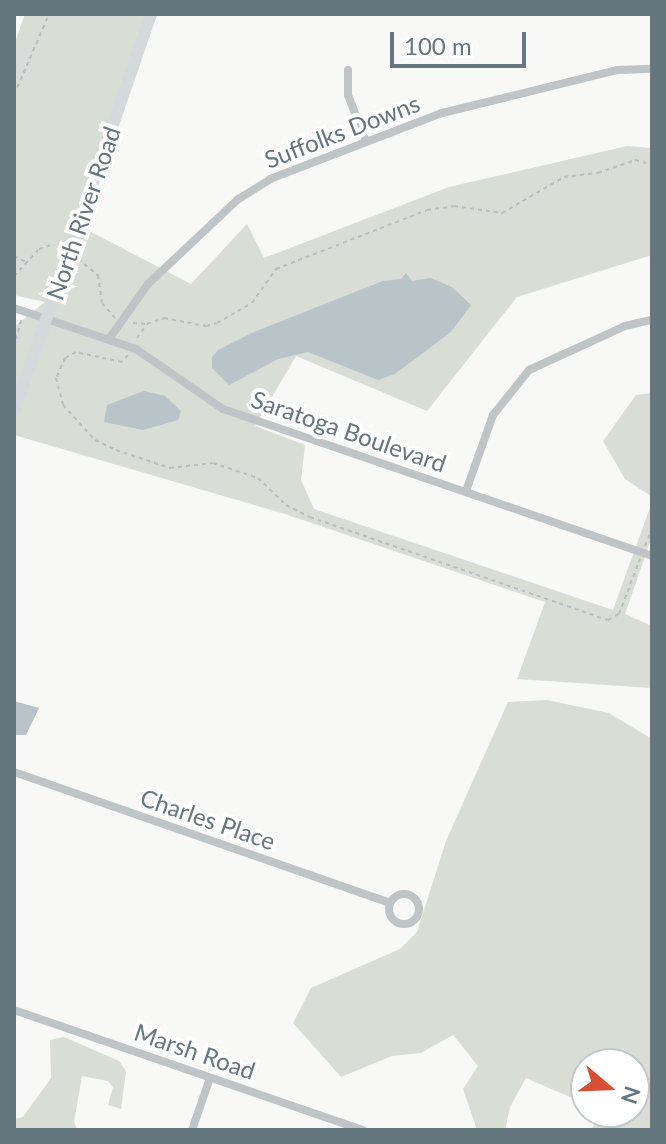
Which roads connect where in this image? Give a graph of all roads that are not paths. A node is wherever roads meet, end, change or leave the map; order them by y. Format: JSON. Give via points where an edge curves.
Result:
{"nodes":[{"id":1,"x":151,"y":14,"type":"edge"},
{"id":2,"x":652,"y":69,"type":"edge"},
{"id":3,"x":348,"y":70,"type":"dead end"},
{"id":4,"x":366,"y":142,"type":"junction"},
{"id":5,"x":17,"y":310,"type":"edge"},
{"id":6,"x":46,"y":319,"type":"junction"},
{"id":7,"x":652,"y":320,"type":"edge"},
{"id":8,"x":109,"y":339,"type":"junction"},
{"id":9,"x":14,"y":412,"type":"edge"},
{"id":10,"x":466,"y":491,"type":"junction"},
{"id":11,"x":652,"y":556,"type":"edge"},
{"id":12,"x":14,"y":772,"type":"edge"},
{"id":13,"x":390,"y":903,"type":"dead end"},
{"id":14,"x":14,"y":1010,"type":"edge"},
{"id":15,"x":210,"y":1078,"type":"junction"},
{"id":16,"x":192,"y":1130,"type":"edge"},
{"id":17,"x":363,"y":1130,"type":"edge"}],
"edges":[{"from":1,"to":6,"type":"street","name":"North River Road"},
{"from":2,"to":4,"type":"street","name":"Suffolks Downs","via":[[617,70],[457,109]]},
{"from":3,"to":4,"type":"street","via":[[348,95]]},
{"from":4,"to":8,"type":"street","name":"Suffolks Downs","via":[[244,194],[134,298]]},
{"from":5,"to":6,"type":"street","name":"Saratoga Boulevard"},
{"from":6,"to":8,"type":"street","name":"Saratoga Boulevard"},
{"from":6,"to":9,"type":"street","name":"North River Road"},
{"from":7,"to":10,"type":"street","via":[[625,326],[529,370],[493,415]]},
{"from":8,"to":10,"type":"street","name":"Saratoga Boulevard","via":[[131,347],[223,409]]},
{"from":10,"to":11,"type":"street","name":"Saratoga Boulevard"},
{"from":12,"to":13,"type":"street","name":"Charles Place"},
{"from":14,"to":15,"type":"street","name":"Marsh Road"},
{"from":15,"to":16,"type":"street"},
{"from":15,"to":17,"type":"street","name":"Marsh Road"}]}
